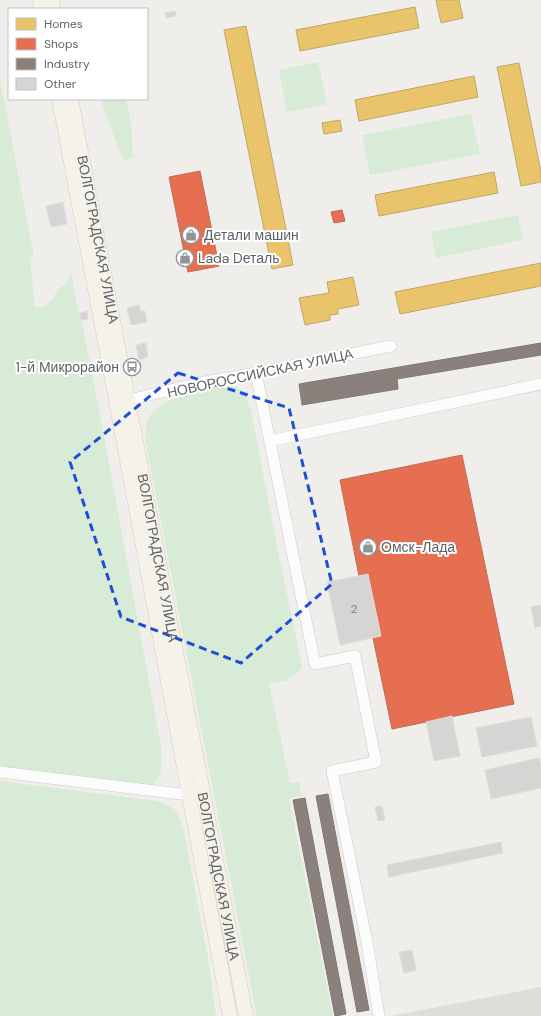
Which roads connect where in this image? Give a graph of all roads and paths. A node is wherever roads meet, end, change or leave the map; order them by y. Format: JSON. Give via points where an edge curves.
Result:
{"nodes":[{"id":1,"x":59,"y":100,"type":"edge"},
{"id":2,"x":71,"y":100,"type":"edge"},
{"id":3,"x":391,"y":346,"type":"dead end"},
{"id":4,"x":256,"y":373,"type":"junction"},
{"id":5,"x":541,"y":384,"type":"edge"},
{"id":6,"x":129,"y":400,"type":"junction"},
{"id":7,"x":270,"y":441,"type":"junction"},
{"id":8,"x":0,"y":772,"type":"edge"},
{"id":9,"x":195,"y":795,"type":"junction"},
{"id":10,"x":230,"y":1016,"type":"edge"},
{"id":11,"x":246,"y":1016,"type":"edge"},
{"id":12,"x":379,"y":1016,"type":"edge"}],
"edges":[{"from":1,"to":9,"type":"main road","name":"ВОЛГОГРАДСКАЯ УЛИЦА"},
{"from":2,"to":6,"type":"main road","name":"ВОЛГОГРАДСКАЯ УЛИЦА"},
{"from":3,"to":4,"type":"street","name":"НОВОРОССИЙСКАЯ УЛИЦА"},
{"from":4,"to":6,"type":"street","name":"НОВОРОССИЙСКАЯ УЛИЦА","via":[[199,383]]},
{"from":4,"to":7,"type":"street"},
{"from":5,"to":7,"type":"street"},
{"from":6,"to":9,"type":"main road","name":"ВОЛГОГРАДСКАЯ УЛИЦА"},
{"from":7,"to":12,"type":"street","via":[[315,664],[354,656],[376,762],[332,771],[367,942]]},
{"from":8,"to":9,"type":"street"},
{"from":9,"to":10,"type":"main road","name":"ВОЛГОГРАДСКАЯ УЛИЦА"},
{"from":9,"to":11,"type":"main road","name":"ВОЛГОГРАДСКАЯ УЛИЦА"}]}
